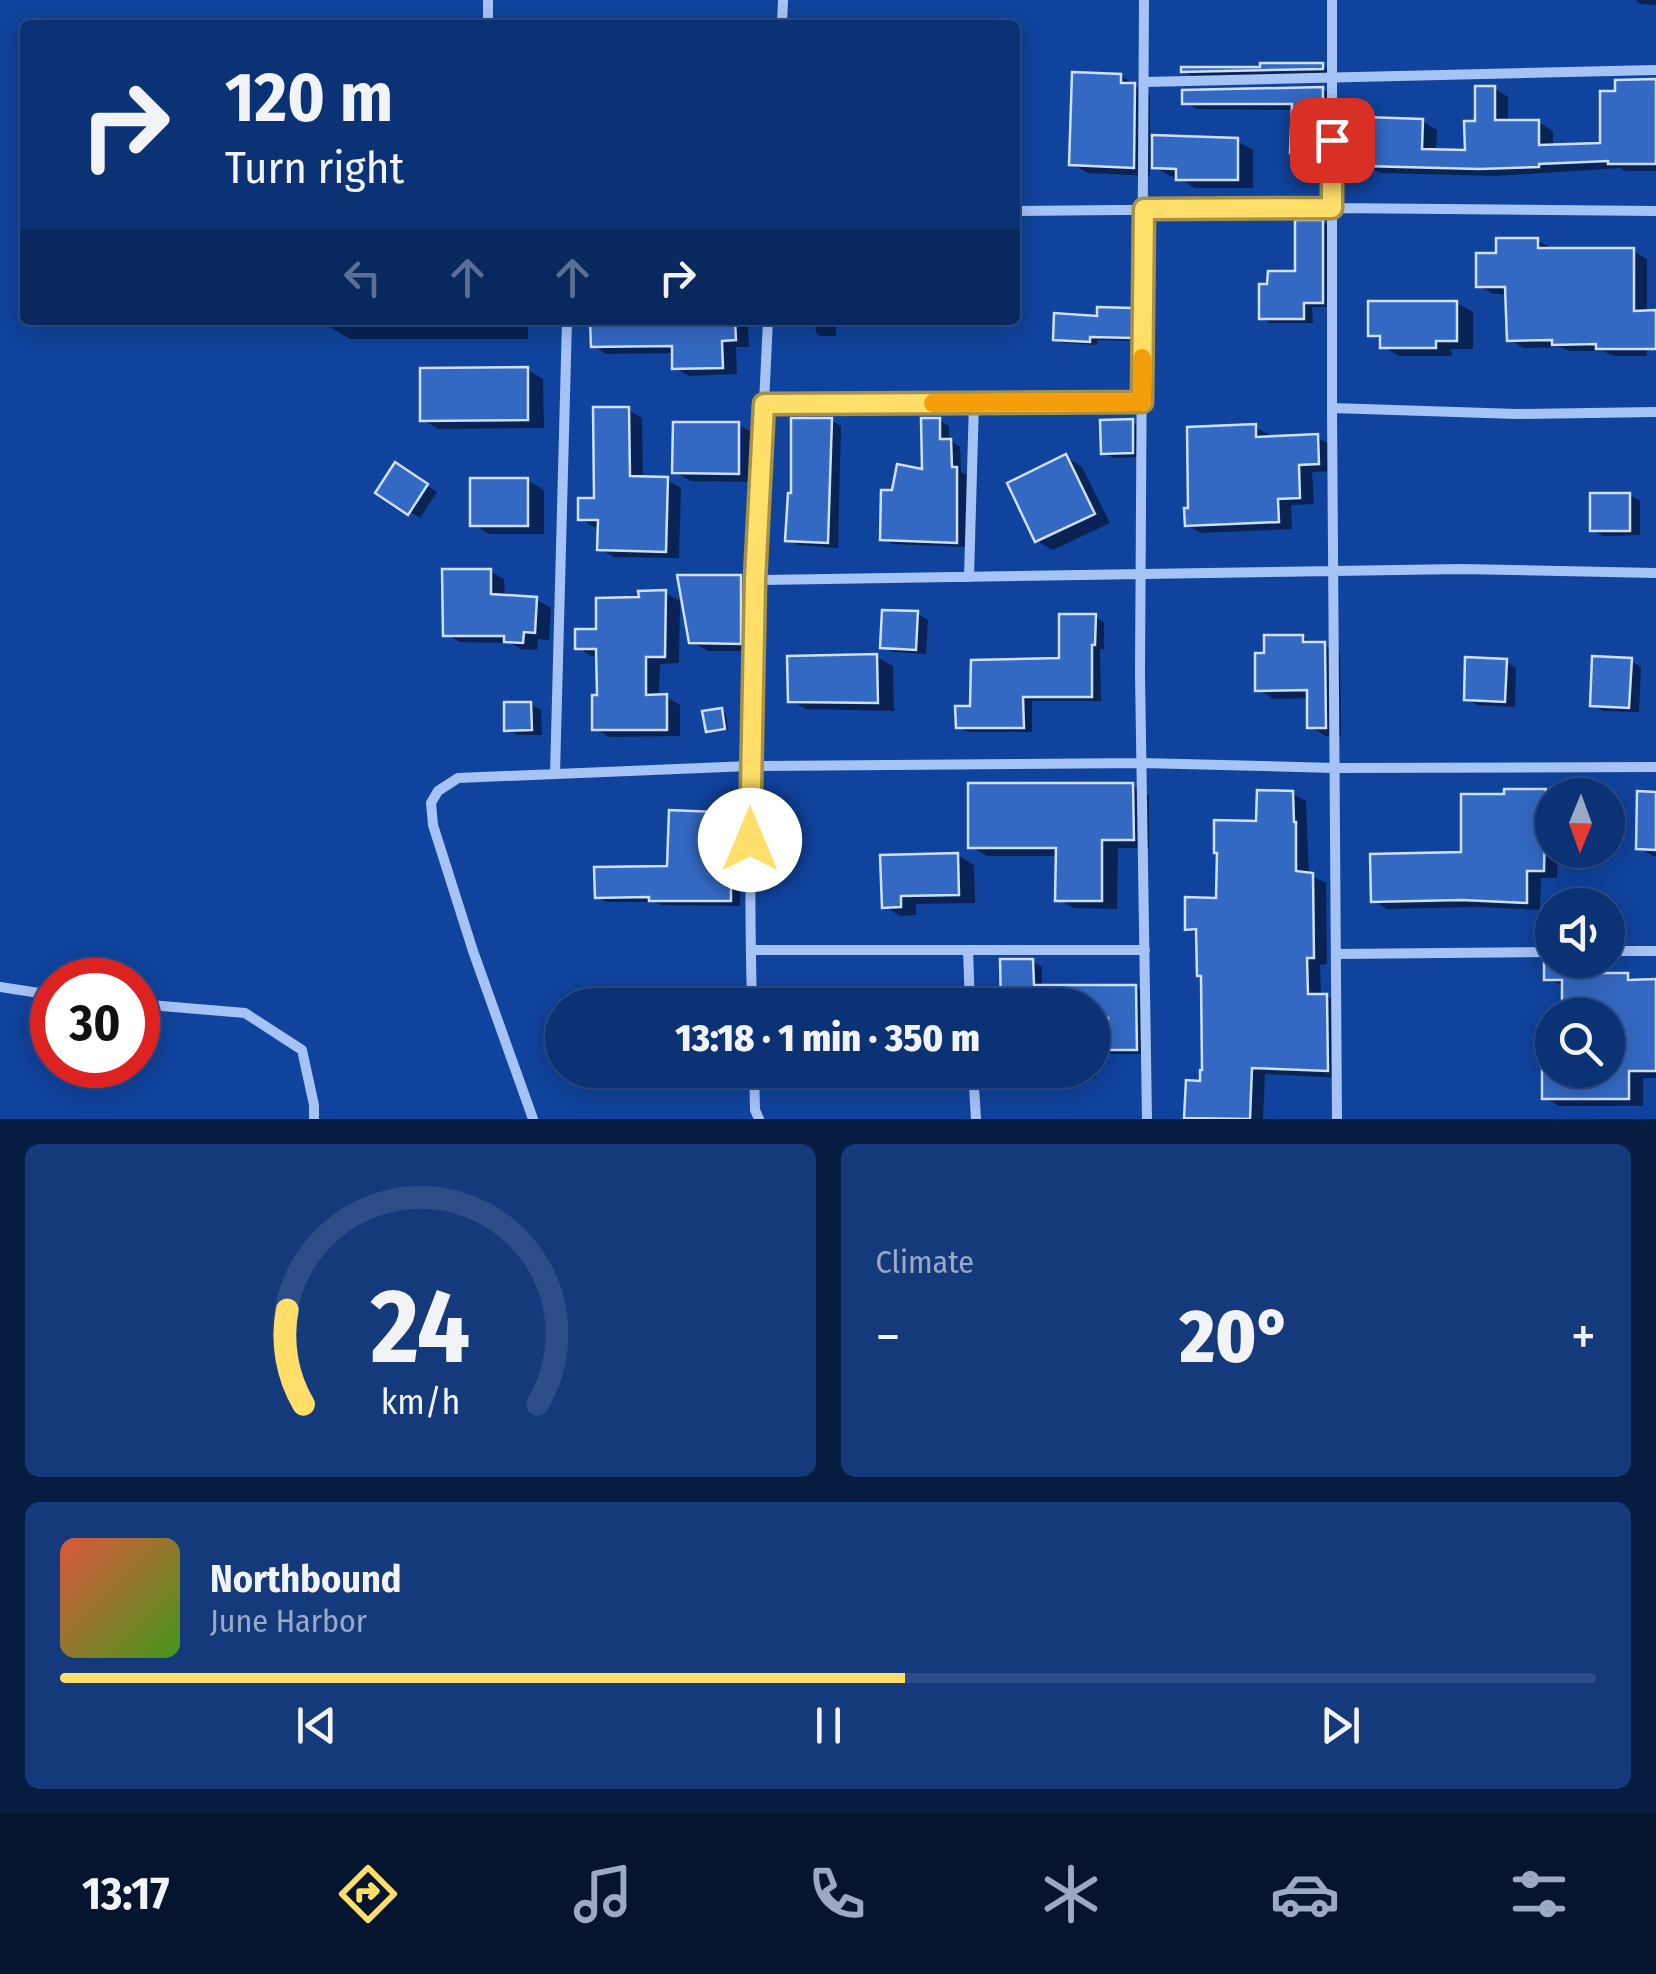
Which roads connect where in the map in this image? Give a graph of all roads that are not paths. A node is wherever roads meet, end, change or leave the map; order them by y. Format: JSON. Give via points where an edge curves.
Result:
{"nodes":[{"id":1,"x":1144,"y":0,"type":"edge"},
{"id":2,"x":1332,"y":0,"type":"edge"},
{"id":3,"x":1656,"y":70,"type":"edge"},
{"id":4,"x":1332,"y":78,"type":"junction"},
{"id":5,"x":1144,"y":82,"type":"junction"},
{"id":6,"x":1332,"y":208,"type":"junction"},
{"id":7,"x":1144,"y":209,"type":"junction"},
{"id":8,"x":1020,"y":211,"type":"edge"},
{"id":9,"x":1656,"y":211,"type":"edge"},
{"id":10,"x":568,"y":325,"type":"edge"},
{"id":11,"x":768,"y":325,"type":"edge"},
{"id":12,"x":974,"y":402,"type":"junction"},
{"id":13,"x":1142,"y":402,"type":"junction"},
{"id":14,"x":764,"y":404,"type":"junction"},
{"id":15,"x":1332,"y":408,"type":"junction"},
{"id":16,"x":1656,"y":412,"type":"edge"},
{"id":17,"x":1333,"y":571,"type":"junction"},
{"id":18,"x":1656,"y":573,"type":"edge"},
{"id":19,"x":1141,"y":574,"type":"junction"},
{"id":20,"x":969,"y":576,"type":"junction"},
{"id":21,"x":755,"y":580,"type":"junction"},
{"id":22,"x":1142,"y":763,"type":"junction"},
{"id":23,"x":750,"y":766,"type":"junction"},
{"id":24,"x":1656,"y":767,"type":"edge"},
{"id":25,"x":1335,"y":768,"type":"junction"},
{"id":26,"x":555,"y":774,"type":"junction"},
{"id":27,"x":751,"y":950,"type":"junction"},
{"id":28,"x":968,"y":950,"type":"junction"},
{"id":29,"x":1145,"y":950,"type":"junction"},
{"id":30,"x":1625,"y":951,"type":"edge"},
{"id":31,"x":1656,"y":951,"type":"edge"},
{"id":32,"x":1535,"y":952,"type":"edge"},
{"id":33,"x":1336,"y":954,"type":"junction"},
{"id":34,"x":0,"y":987,"type":"edge"},
{"id":35,"x":752,"y":988,"type":"edge"},
{"id":36,"x":969,"y":988,"type":"edge"},
{"id":37,"x":30,"y":992,"type":"edge"},
{"id":38,"x":160,"y":1006,"type":"edge"},
{"id":39,"x":754,"y":1088,"type":"edge"},
{"id":40,"x":975,"y":1088,"type":"edge"},
{"id":41,"x":314,"y":1119,"type":"edge"},
{"id":42,"x":534,"y":1119,"type":"edge"},
{"id":43,"x":759,"y":1119,"type":"edge"},
{"id":44,"x":976,"y":1119,"type":"edge"},
{"id":45,"x":1148,"y":1119,"type":"edge"},
{"id":46,"x":1337,"y":1119,"type":"edge"}],
"edges":[{"from":1,"to":5,"type":"street"},
{"from":2,"to":4,"type":"street"},
{"from":3,"to":4,"type":"street"},
{"from":4,"to":5,"type":"street"},
{"from":4,"to":6,"type":"street"},
{"from":5,"to":7,"type":"street"},
{"from":6,"to":7,"type":"street"},
{"from":6,"to":9,"type":"street"},
{"from":6,"to":15,"type":"street"},
{"from":7,"to":8,"type":"street"},
{"from":7,"to":13,"type":"street"},
{"from":10,"to":26,"type":"street"},
{"from":11,"to":14,"type":"street"},
{"from":12,"to":13,"type":"street"},
{"from":12,"to":14,"type":"street"},
{"from":12,"to":20,"type":"street"},
{"from":13,"to":19,"type":"street"},
{"from":14,"to":21,"type":"street"},
{"from":15,"to":16,"type":"street"},
{"from":15,"to":17,"type":"street"},
{"from":17,"to":18,"type":"street"},
{"from":17,"to":19,"type":"street"},
{"from":17,"to":25,"type":"street"},
{"from":19,"to":20,"type":"street"},
{"from":19,"to":22,"type":"street"},
{"from":20,"to":21,"type":"street"},
{"from":21,"to":23,"type":"street"},
{"from":22,"to":23,"type":"street"},
{"from":22,"to":25,"type":"street"},
{"from":22,"to":29,"type":"street"},
{"from":23,"to":26,"type":"street"},
{"from":23,"to":27,"type":"street"},
{"from":24,"to":25,"type":"street"},
{"from":25,"to":33,"type":"street"},
{"from":26,"to":42,"type":"street","via":[[458,778],[431,804],[473,951]]},
{"from":27,"to":28,"type":"street"},
{"from":27,"to":35,"type":"street"},
{"from":28,"to":29,"type":"street"},
{"from":28,"to":36,"type":"street"},
{"from":29,"to":45,"type":"street"},
{"from":30,"to":31,"type":"street"},
{"from":32,"to":33,"type":"street"},
{"from":33,"to":46,"type":"street"},
{"from":34,"to":37,"type":"street"},
{"from":38,"to":41,"type":"street","via":[[244,1014],[302,1050]]},
{"from":39,"to":43,"type":"street"},
{"from":40,"to":44,"type":"street"}]}
